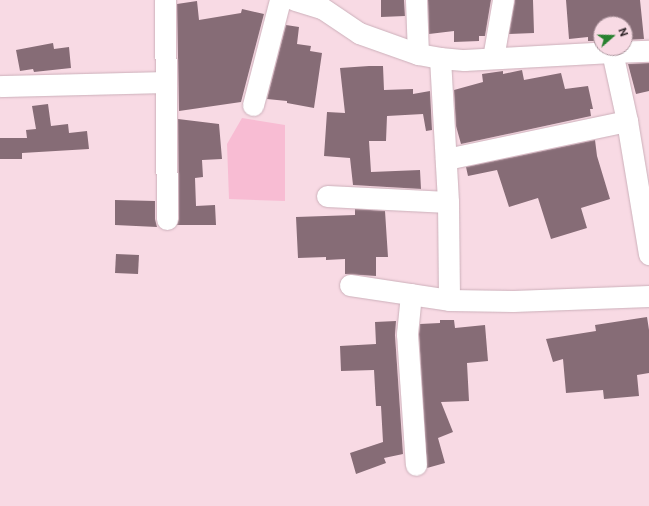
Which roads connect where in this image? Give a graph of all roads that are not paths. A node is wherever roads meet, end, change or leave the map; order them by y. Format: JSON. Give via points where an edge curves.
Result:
{"nodes":[{"id":1,"x":165,"y":0,"type":"edge"},
{"id":2,"x":280,"y":0,"type":"edge"},
{"id":3,"x":295,"y":0,"type":"edge"},
{"id":4,"x":416,"y":0,"type":"edge"},
{"id":5,"x":503,"y":0,"type":"edge"},
{"id":6,"x":324,"y":4,"type":"edge"},
{"id":7,"x":633,"y":51,"type":"edge"},
{"id":8,"x":649,"y":51,"type":"edge"},
{"id":9,"x":593,"y":53,"type":"edge"},
{"id":10,"x":418,"y":54,"type":"junction"},
{"id":11,"x":613,"y":56,"type":"edge"},
{"id":12,"x":440,"y":58,"type":"junction"},
{"id":13,"x":493,"y":58,"type":"junction"},
{"id":14,"x":166,"y":82,"type":"junction"},
{"id":15,"x":0,"y":86,"type":"edge"},
{"id":16,"x":253,"y":105,"type":"dead end"},
{"id":17,"x":627,"y":121,"type":"junction"},
{"id":18,"x":446,"y":159,"type":"junction"},
{"id":19,"x":327,"y":196,"type":"dead end"},
{"id":20,"x":448,"y":202,"type":"junction"},
{"id":21,"x":167,"y":219,"type":"dead end"},
{"id":22,"x":649,"y":254,"type":"edge"},
{"id":23,"x":350,"y":285,"type":"dead end"},
{"id":24,"x":411,"y":294,"type":"junction"},
{"id":25,"x":649,"y":296,"type":"edge"},
{"id":26,"x":449,"y":300,"type":"junction"},
{"id":27,"x":416,"y":465,"type":"dead end"}],
"edges":[{"from":1,"to":14,"type":"street"},
{"from":2,"to":16,"type":"street"},
{"from":3,"to":6,"type":"street"},
{"from":4,"to":10,"type":"street"},
{"from":5,"to":13,"type":"street"},
{"from":6,"to":10,"type":"street","via":[[359,33]]},
{"from":7,"to":8,"type":"street"},
{"from":9,"to":13,"type":"street"},
{"from":10,"to":12,"type":"street"},
{"from":11,"to":17,"type":"street"},
{"from":12,"to":13,"type":"street"},
{"from":12,"to":18,"type":"street"},
{"from":14,"to":15,"type":"street"},
{"from":14,"to":21,"type":"street"},
{"from":17,"to":18,"type":"street"},
{"from":17,"to":22,"type":"street"},
{"from":18,"to":20,"type":"street"},
{"from":19,"to":20,"type":"street"},
{"from":20,"to":26,"type":"street"},
{"from":23,"to":24,"type":"street"},
{"from":24,"to":26,"type":"street"},
{"from":24,"to":27,"type":"street","via":[[407,334]]},
{"from":25,"to":26,"type":"street","via":[[513,302]]}]}
